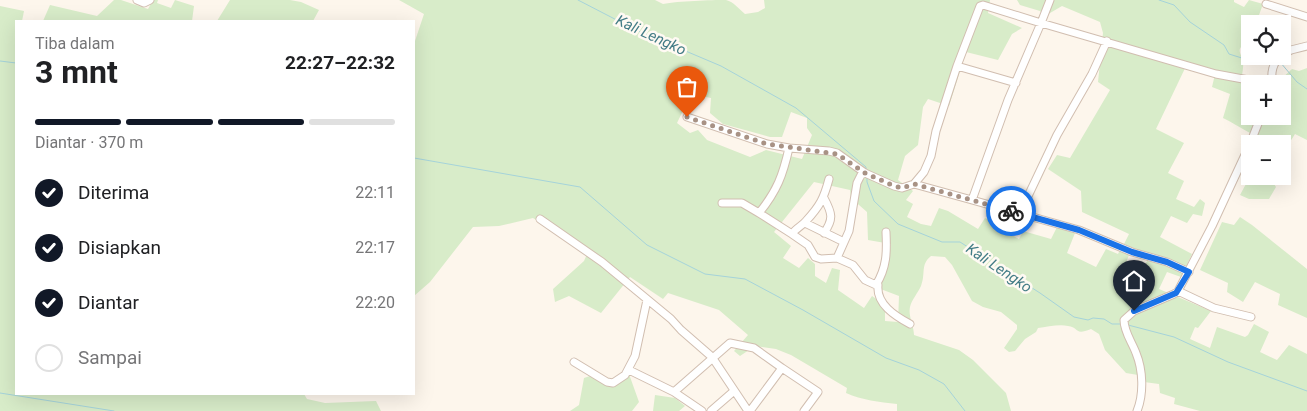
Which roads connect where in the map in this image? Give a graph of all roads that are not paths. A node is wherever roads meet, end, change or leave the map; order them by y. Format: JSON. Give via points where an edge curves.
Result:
{"nodes":[{"id":1,"x":137,"y":0,"type":"edge"},
{"id":2,"x":150,"y":0,"type":"edge"},
{"id":3,"x":1050,"y":0,"type":"edge"},
{"id":4,"x":1266,"y":4,"type":"dead end"},
{"id":5,"x":1307,"y":17,"type":"edge"},
{"id":6,"x":1041,"y":22,"type":"junction"},
{"id":7,"x":1107,"y":41,"type":"junction"},
{"id":8,"x":1307,"y":46,"type":"edge"},
{"id":9,"x":1291,"y":50,"type":"edge"},
{"id":10,"x":957,"y":66,"type":"junction"},
{"id":11,"x":1241,"y":79,"type":"edge"},
{"id":12,"x":1016,"y":83,"type":"junction"},
{"id":13,"x":687,"y":117,"type":"dead end"},
{"id":14,"x":789,"y":148,"type":"junction"},
{"id":15,"x":1241,"y":163,"type":"edge"},
{"id":16,"x":866,"y":173,"type":"junction"},
{"id":17,"x":829,"y":179,"type":"dead end"},
{"id":18,"x":914,"y":184,"type":"junction"},
{"id":19,"x":824,"y":198,"type":"junction"},
{"id":20,"x":972,"y":200,"type":"junction"},
{"id":21,"x":722,"y":202,"type":"dead end"},
{"id":22,"x":759,"y":213,"type":"junction"},
{"id":23,"x":1020,"y":213,"type":"junction"},
{"id":24,"x":540,"y":219,"type":"dead end"},
{"id":25,"x":804,"y":223,"type":"junction"},
{"id":26,"x":886,"y":232,"type":"dead end"},
{"id":27,"x":824,"y":233,"type":"junction"},
{"id":28,"x":792,"y":234,"type":"junction"},
{"id":29,"x":844,"y":242,"type":"junction"},
{"id":30,"x":836,"y":258,"type":"junction"},
{"id":31,"x":1189,"y":272,"type":"junction"},
{"id":32,"x":876,"y":285,"type":"junction"},
{"id":33,"x":1178,"y":291,"type":"junction"},
{"id":34,"x":647,"y":300,"type":"junction"},
{"id":35,"x":1251,"y":317,"type":"dead end"},
{"id":36,"x":910,"y":324,"type":"dead end"},
{"id":37,"x":712,"y":357,"type":"junction"},
{"id":38,"x":574,"y":362,"type":"dead end"},
{"id":39,"x":782,"y":368,"type":"junction"},
{"id":40,"x":629,"y":370,"type":"junction"},
{"id":41,"x":734,"y":391,"type":"junction"},
{"id":42,"x":674,"y":392,"type":"junction"},
{"id":43,"x":714,"y":410,"type":"edge"},
{"id":44,"x":702,"y":411,"type":"edge"},
{"id":45,"x":749,"y":411,"type":"edge"},
{"id":46,"x":804,"y":411,"type":"edge"},
{"id":47,"x":1137,"y":411,"type":"edge"}],
"edges":[{"from":1,"to":2,"type":"street","via":[[144,3]]},
{"from":3,"to":6,"type":"street"},
{"from":4,"to":5,"type":"street"},
{"from":6,"to":7,"type":"street"},
{"from":6,"to":10,"type":"street","via":[[981,5]]},
{"from":6,"to":12,"type":"street"},
{"from":7,"to":11,"type":"street"},
{"from":7,"to":23,"type":"street","via":[[1088,82],[1057,134]]},
{"from":8,"to":9,"type":"street"},
{"from":10,"to":12,"type":"street"},
{"from":10,"to":18,"type":"street","via":[[931,156]]},
{"from":12,"to":20,"type":"street"},
{"from":13,"to":14,"type":"street","via":[[767,144]]},
{"from":14,"to":16,"type":"street","via":[[829,151]]},
{"from":14,"to":22,"type":"street","via":[[779,185]]},
{"from":15,"to":31,"type":"street"},
{"from":16,"to":18,"type":"street","via":[[900,188]]},
{"from":16,"to":29,"type":"street","via":[[857,183],[851,224]]},
{"from":17,"to":19,"type":"street"},
{"from":18,"to":20,"type":"street"},
{"from":19,"to":25,"type":"street"},
{"from":19,"to":27,"type":"street","via":[[831,216]]},
{"from":20,"to":23,"type":"street"},
{"from":21,"to":22,"type":"street","via":[[742,203]]},
{"from":22,"to":28,"type":"street"},
{"from":23,"to":31,"type":"street","via":[[1079,230]]},
{"from":24,"to":34,"type":"street","via":[[602,262]]},
{"from":25,"to":27,"type":"street"},
{"from":25,"to":28,"type":"street"},
{"from":26,"to":32,"type":"street","via":[[887,259]]},
{"from":27,"to":29,"type":"street"},
{"from":28,"to":30,"type":"street","via":[[808,245],[817,258]]},
{"from":29,"to":30,"type":"street"},
{"from":30,"to":32,"type":"street","via":[[853,265],[865,280]]},
{"from":31,"to":33,"type":"street"},
{"from":32,"to":36,"type":"street","via":[[887,308]]},
{"from":33,"to":35,"type":"street","via":[[1214,308]]},
{"from":33,"to":47,"type":"street","via":[[1134,311],[1124,323],[1140,366],[1141,396]]},
{"from":34,"to":37,"type":"street"},
{"from":34,"to":40,"type":"street","via":[[639,344]]},
{"from":37,"to":39,"type":"street","via":[[733,343],[756,349]]},
{"from":37,"to":41,"type":"street"},
{"from":37,"to":42,"type":"street"},
{"from":38,"to":40,"type":"street","via":[[606,382],[618,380]]},
{"from":39,"to":45,"type":"street"},
{"from":39,"to":46,"type":"street","via":[[818,393]]},
{"from":40,"to":42,"type":"street"},
{"from":41,"to":43,"type":"street"},
{"from":41,"to":45,"type":"street"},
{"from":42,"to":44,"type":"street"}]}
